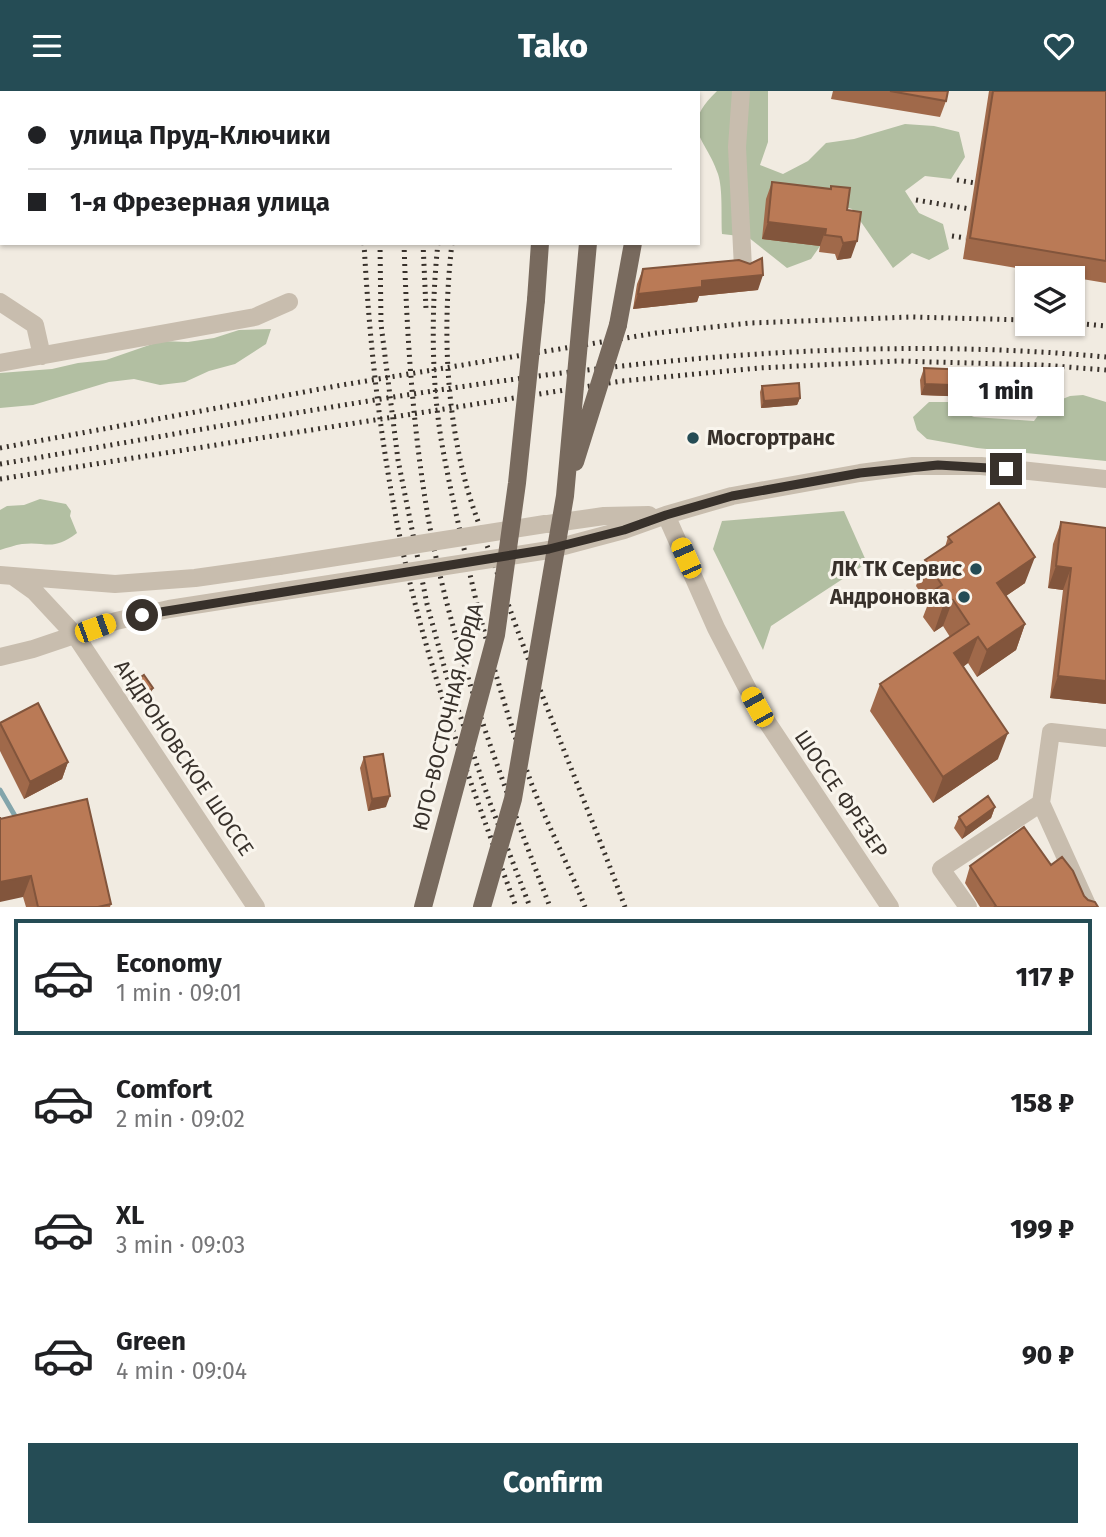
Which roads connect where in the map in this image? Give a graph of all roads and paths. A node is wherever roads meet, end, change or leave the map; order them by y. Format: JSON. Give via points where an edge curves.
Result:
{"nodes":[{"id":1,"x":741,"y":91,"type":"edge"},
{"id":2,"x":531,"y":245,"type":"edge"},
{"id":3,"x":540,"y":245,"type":"edge"},
{"id":4,"x":588,"y":245,"type":"edge"},
{"id":5,"x":633,"y":245,"type":"edge"},
{"id":6,"x":743,"y":268,"type":"edge"},
{"id":7,"x":536,"y":300,"type":"junction"},
{"id":8,"x":0,"y":302,"type":"edge"},
{"id":9,"x":289,"y":302,"type":"dead end"},
{"id":10,"x":41,"y":356,"type":"junction"},
{"id":11,"x":0,"y":363,"type":"edge"},
{"id":12,"x":1106,"y":479,"type":"edge"},
{"id":13,"x":565,"y":496,"type":"junction"},
{"id":14,"x":666,"y":515,"type":"junction"},
{"id":15,"x":7,"y":576,"type":"edge"},
{"id":16,"x":75,"y":635,"type":"junction"},
{"id":17,"x":0,"y":657,"type":"edge"},
{"id":18,"x":1106,"y":738,"type":"edge"},
{"id":19,"x":1041,"y":803,"type":"junction"},
{"id":20,"x":256,"y":907,"type":"edge"},
{"id":21,"x":423,"y":907,"type":"edge"},
{"id":22,"x":482,"y":907,"type":"edge"},
{"id":23,"x":890,"y":907,"type":"edge"},
{"id":24,"x":968,"y":907,"type":"edge"},
{"id":25,"x":1088,"y":907,"type":"edge"}],
"edges":[{"from":1,"to":6,"type":"street","via":[[737,147]]},
{"from":2,"to":7,"type":"main road"},
{"from":3,"to":7,"type":"main road","name":"ЮГО-ВОСТОЧНАЯ ХОРДА"},
{"from":4,"to":13,"type":"main road","bridge":true},
{"from":5,"to":13,"type":"main road","bridge":true,"via":[[618,325]]},
{"from":7,"to":21,"type":"main road","name":"ЮГО-ВОСТОЧНАЯ ХОРДА","bridge":true,"via":[[496,635]]},
{"from":8,"to":10,"type":"street","via":[[35,325]]},
{"from":9,"to":10,"type":"street","via":[[255,317]]},
{"from":10,"to":11,"type":"street"},
{"from":12,"to":14,"type":"street","via":[[981,466],[913,466],[732,496]]},
{"from":13,"to":22,"type":"main road","bridge":true,"via":[[513,799]]},
{"from":14,"to":15,"type":"street","bridge":true,"via":[[604,516],[195,578],[115,585]]},
{"from":14,"to":16,"type":"street","bridge":true,"via":[[549,549],[169,609]]},
{"from":14,"to":23,"type":"street","name":"ШОССЕ ФРЕЗЕР","via":[[757,707]]},
{"from":15,"to":16,"type":"street","name":"АНДРОНОВСКОЕ ШОССЕ","via":[[45,601]]},
{"from":16,"to":17,"type":"street"},
{"from":16,"to":20,"type":"street","name":"АНДРОНОВСКОЕ ШОССЕ"},
{"from":18,"to":19,"type":"street","via":[[1051,732]]},
{"from":19,"to":24,"type":"street","via":[[942,869]]},
{"from":19,"to":25,"type":"street"}]}
